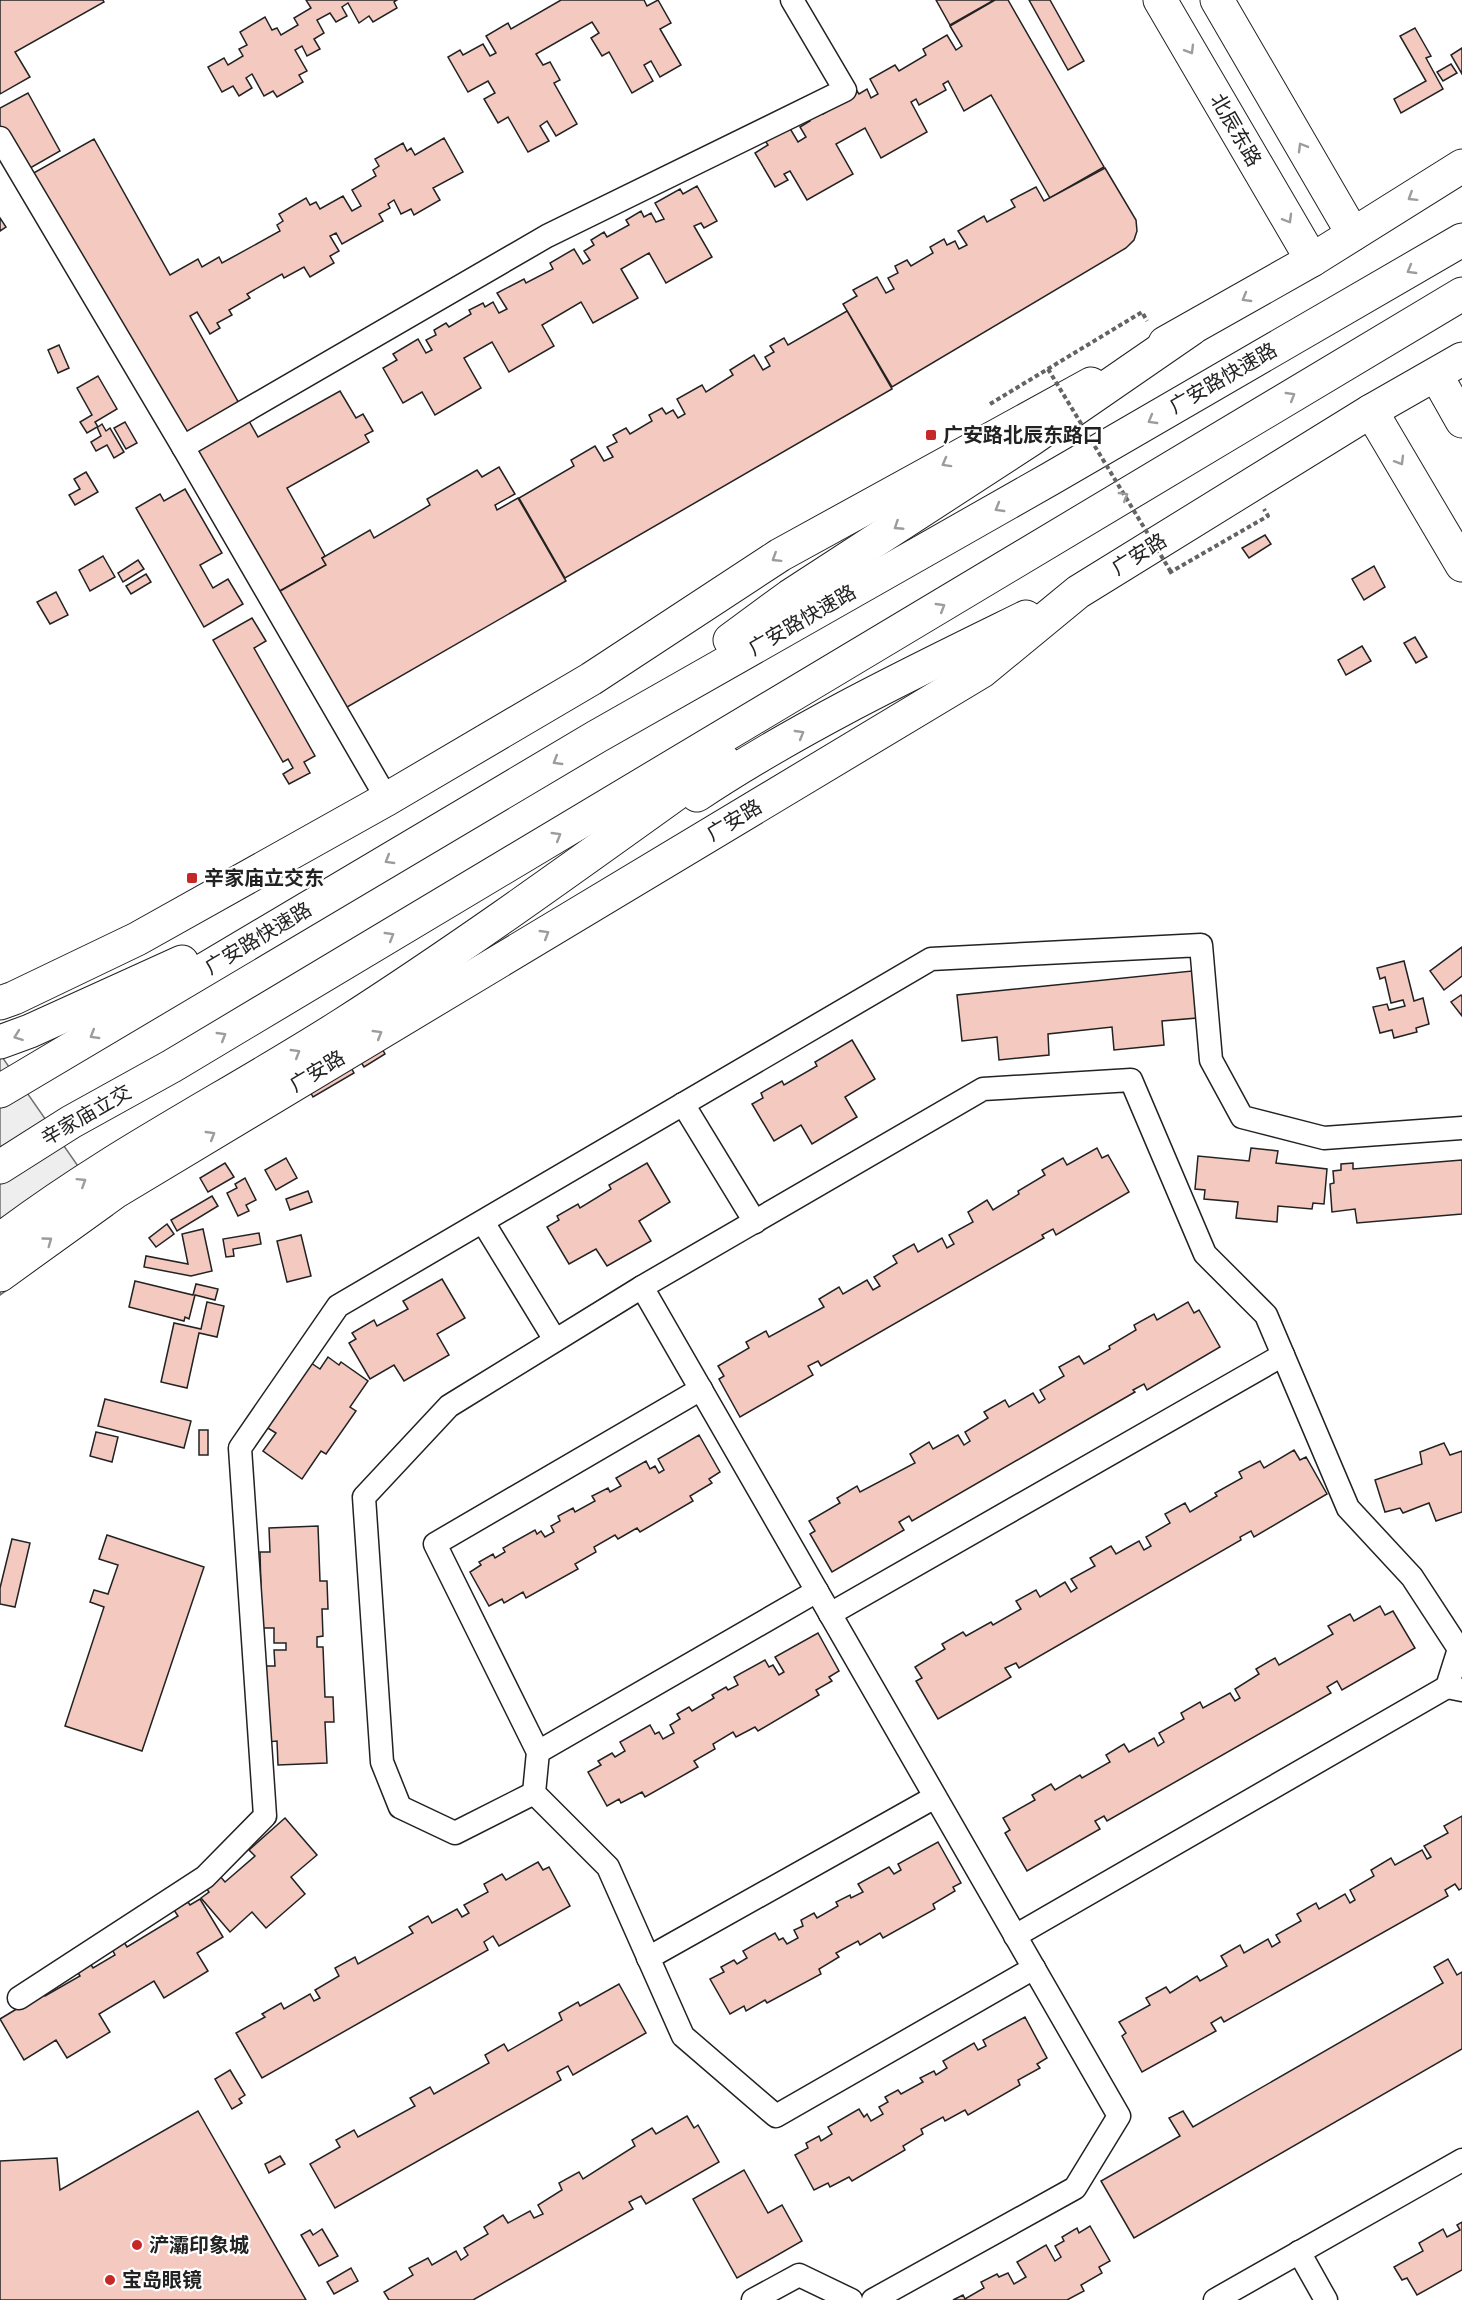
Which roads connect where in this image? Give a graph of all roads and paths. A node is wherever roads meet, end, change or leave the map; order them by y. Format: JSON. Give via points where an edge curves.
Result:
{"nodes":[{"id":1,"x":792,"y":0,"type":"edge"},
{"id":2,"x":1160,"y":0,"type":"edge"},
{"id":3,"x":1217,"y":0,"type":"edge"},
{"id":4,"x":0,"y":138,"type":"edge"},
{"id":5,"x":1462,"y":166,"type":"edge"},
{"id":6,"x":1353,"y":234,"type":"junction"},
{"id":7,"x":1462,"y":240,"type":"edge"},
{"id":8,"x":1312,"y":260,"type":"junction"},
{"id":9,"x":1462,"y":294,"type":"edge"},
{"id":10,"x":1142,"y":312,"type":"dead end"},
{"id":11,"x":1191,"y":329,"type":"junction"},
{"id":12,"x":1449,"y":367,"type":"edge"},
{"id":13,"x":1048,"y":369,"type":"junction"},
{"id":14,"x":987,"y":405,"type":"dead end"},
{"id":15,"x":1371,"y":411,"type":"junction"},
{"id":16,"x":1462,"y":421,"type":"edge"},
{"id":17,"x":183,"y":447,"type":"junction"},
{"id":18,"x":1268,"y":516,"type":"dead end"},
{"id":19,"x":1462,"y":565,"type":"edge"},
{"id":20,"x":1171,"y":572,"type":"junction"},
{"id":21,"x":1161,"y":578,"type":"dead end"},
{"id":22,"x":1078,"y":592,"type":"junction"},
{"id":23,"x":900,"y":632,"type":"junction"},
{"id":24,"x":596,"y":737,"type":"junction"},
{"id":25,"x":387,"y":799,"type":"junction"},
{"id":26,"x":484,"y":932,"type":"junction"},
{"id":27,"x":136,"y":996,"type":"junction"},
{"id":28,"x":0,"y":1003,"type":"edge"},
{"id":29,"x":0,"y":1042,"type":"edge"},
{"id":30,"x":0,"y":1091,"type":"edge"},
{"id":31,"x":683,"y":1104,"type":"junction"},
{"id":32,"x":71,"y":1122,"type":"junction"},
{"id":33,"x":1462,"y":1128,"type":"edge"},
{"id":34,"x":0,"y":1167,"type":"edge"},
{"id":35,"x":0,"y":1190,"type":"edge"},
{"id":36,"x":483,"y":1222,"type":"junction"},
{"id":37,"x":754,"y":1222,"type":"junction"},
{"id":38,"x":0,"y":1240,"type":"edge"},
{"id":39,"x":0,"y":1275,"type":"edge"},
{"id":40,"x":642,"y":1287,"type":"junction"},
{"id":41,"x":555,"y":1340,"type":"junction"},
{"id":42,"x":1283,"y":1355,"type":"junction"},
{"id":43,"x":701,"y":1389,"type":"junction"},
{"id":44,"x":817,"y":1591,"type":"junction"},
{"id":45,"x":830,"y":1614,"type":"junction"},
{"id":46,"x":1461,"y":1649,"type":"edge"},
{"id":47,"x":1454,"y":1689,"type":"edge"},
{"id":48,"x":538,"y":1752,"type":"junction"},
{"id":49,"x":534,"y":1793,"type":"junction"},
{"id":50,"x":935,"y":1797,"type":"junction"},
{"id":51,"x":1015,"y":1936,"type":"junction"},
{"id":52,"x":648,"y":1958,"type":"junction"},
{"id":53,"x":1034,"y":1968,"type":"junction"},
{"id":54,"x":19,"y":1998,"type":"dead end"},
{"id":55,"x":1462,"y":2160,"type":"edge"},
{"id":56,"x":1299,"y":2252,"type":"junction"},
{"id":57,"x":753,"y":2300,"type":"edge"},
{"id":58,"x":852,"y":2300,"type":"edge"},
{"id":59,"x":873,"y":2300,"type":"edge"},
{"id":60,"x":1215,"y":2300,"type":"edge"},
{"id":61,"x":1326,"y":2300,"type":"edge"}],
"edges":[{"from":1,"to":17,"type":"street","via":[[845,90],[548,236]]},
{"from":2,"to":8,"type":"main road","name":"北辰东路","one_way":true},
{"from":6,"to":3,"type":"main road","one_way":true},
{"from":4,"to":17,"type":"street"},
{"from":5,"to":6,"type":"main road","one_way":true},
{"from":6,"to":8,"type":"main road"},
{"from":7,"to":24,"type":"main road","name":"广安路快速路","one_way":true},
{"from":8,"to":11,"type":"main road","one_way":true},
{"from":23,"to":9,"type":"main road","one_way":true},
{"from":10,"to":13,"type":"path"},
{"from":11,"to":24,"type":"main road","one_way":true,"via":[[1030,440],[790,596]]},
{"from":11,"to":25,"type":"main road","one_way":true,"via":[[780,555],[591,679]]},
{"from":12,"to":15,"type":"main road","name":"广安路"},
{"from":12,"to":16,"type":"main road"},
{"from":13,"to":14,"type":"path"},
{"from":13,"to":20,"type":"path","bridge":true},
{"from":15,"to":19,"type":"main road","one_way":true},
{"from":15,"to":22,"type":"main road","name":"广安路"},
{"from":17,"to":25,"type":"street"},
{"from":18,"to":20,"type":"path"},
{"from":20,"to":21,"type":"path"},
{"from":26,"to":22,"type":"main road","one_way":true,"via":[[724,777],[871,693]]},
{"from":39,"to":22,"type":"main road","name":"广安路","one_way":true,"via":[[115,1192],[981,671]]},
{"from":23,"to":26,"type":"main road"},
{"from":32,"to":23,"type":"main road","name":"辛家庙立交","one_way":true},
{"from":24,"to":27,"type":"main road","name":"广安路快速路","one_way":true,"via":[[333,893]]},
{"from":25,"to":28,"type":"main road","via":[[137,939]]},
{"from":38,"to":26,"type":"main road","one_way":true,"via":[[46,1205],[341,1026]]},
{"from":27,"to":29,"type":"main road","one_way":true},
{"from":27,"to":30,"type":"main road","one_way":true},
{"from":31,"to":33,"type":"street","via":[[931,958],[1201,945],[1210,1060],[1242,1117],[1324,1138]]},
{"from":31,"to":36,"type":"street"},
{"from":31,"to":37,"type":"street"},
{"from":32,"to":34,"type":"main road","name":"辛家庙立交"},
{"from":32,"to":35,"type":"main road"},
{"from":36,"to":41,"type":"street"},
{"from":36,"to":54,"type":"street","via":[[339,1306],[240,1448],[265,1816],[205,1877]]},
{"from":37,"to":40,"type":"street"},
{"from":37,"to":42,"type":"street","via":[[983,1089],[1131,1080],[1205,1254],[1266,1315]]},
{"from":40,"to":41,"type":"street"},
{"from":40,"to":43,"type":"street"},
{"from":41,"to":49,"type":"street","via":[[449,1406],[364,1497],[382,1762],[400,1807],[455,1833]]},
{"from":42,"to":45,"type":"street"},
{"from":42,"to":46,"type":"street","via":[[1348,1508],[1412,1577]]},
{"from":43,"to":44,"type":"street"},
{"from":43,"to":48,"type":"street","via":[[435,1544]]},
{"from":44,"to":45,"type":"street"},
{"from":44,"to":48,"type":"street"},
{"from":45,"to":50,"type":"street"},
{"from":46,"to":47,"type":"street"},
{"from":47,"to":51,"type":"street"},
{"from":48,"to":49,"type":"street"},
{"from":49,"to":52,"type":"street","via":[[608,1867]]},
{"from":50,"to":51,"type":"street"},
{"from":50,"to":52,"type":"street"},
{"from":51,"to":53,"type":"street"},
{"from":52,"to":53,"type":"street","via":[[683,2036],[776,2116]]},
{"from":53,"to":59,"type":"street","via":[[1119,2116],[1075,2188]]},
{"from":55,"to":56,"type":"street"},
{"from":56,"to":60,"type":"street"},
{"from":56,"to":61,"type":"street"},
{"from":57,"to":58,"type":"street","via":[[799,2275]]}]}
